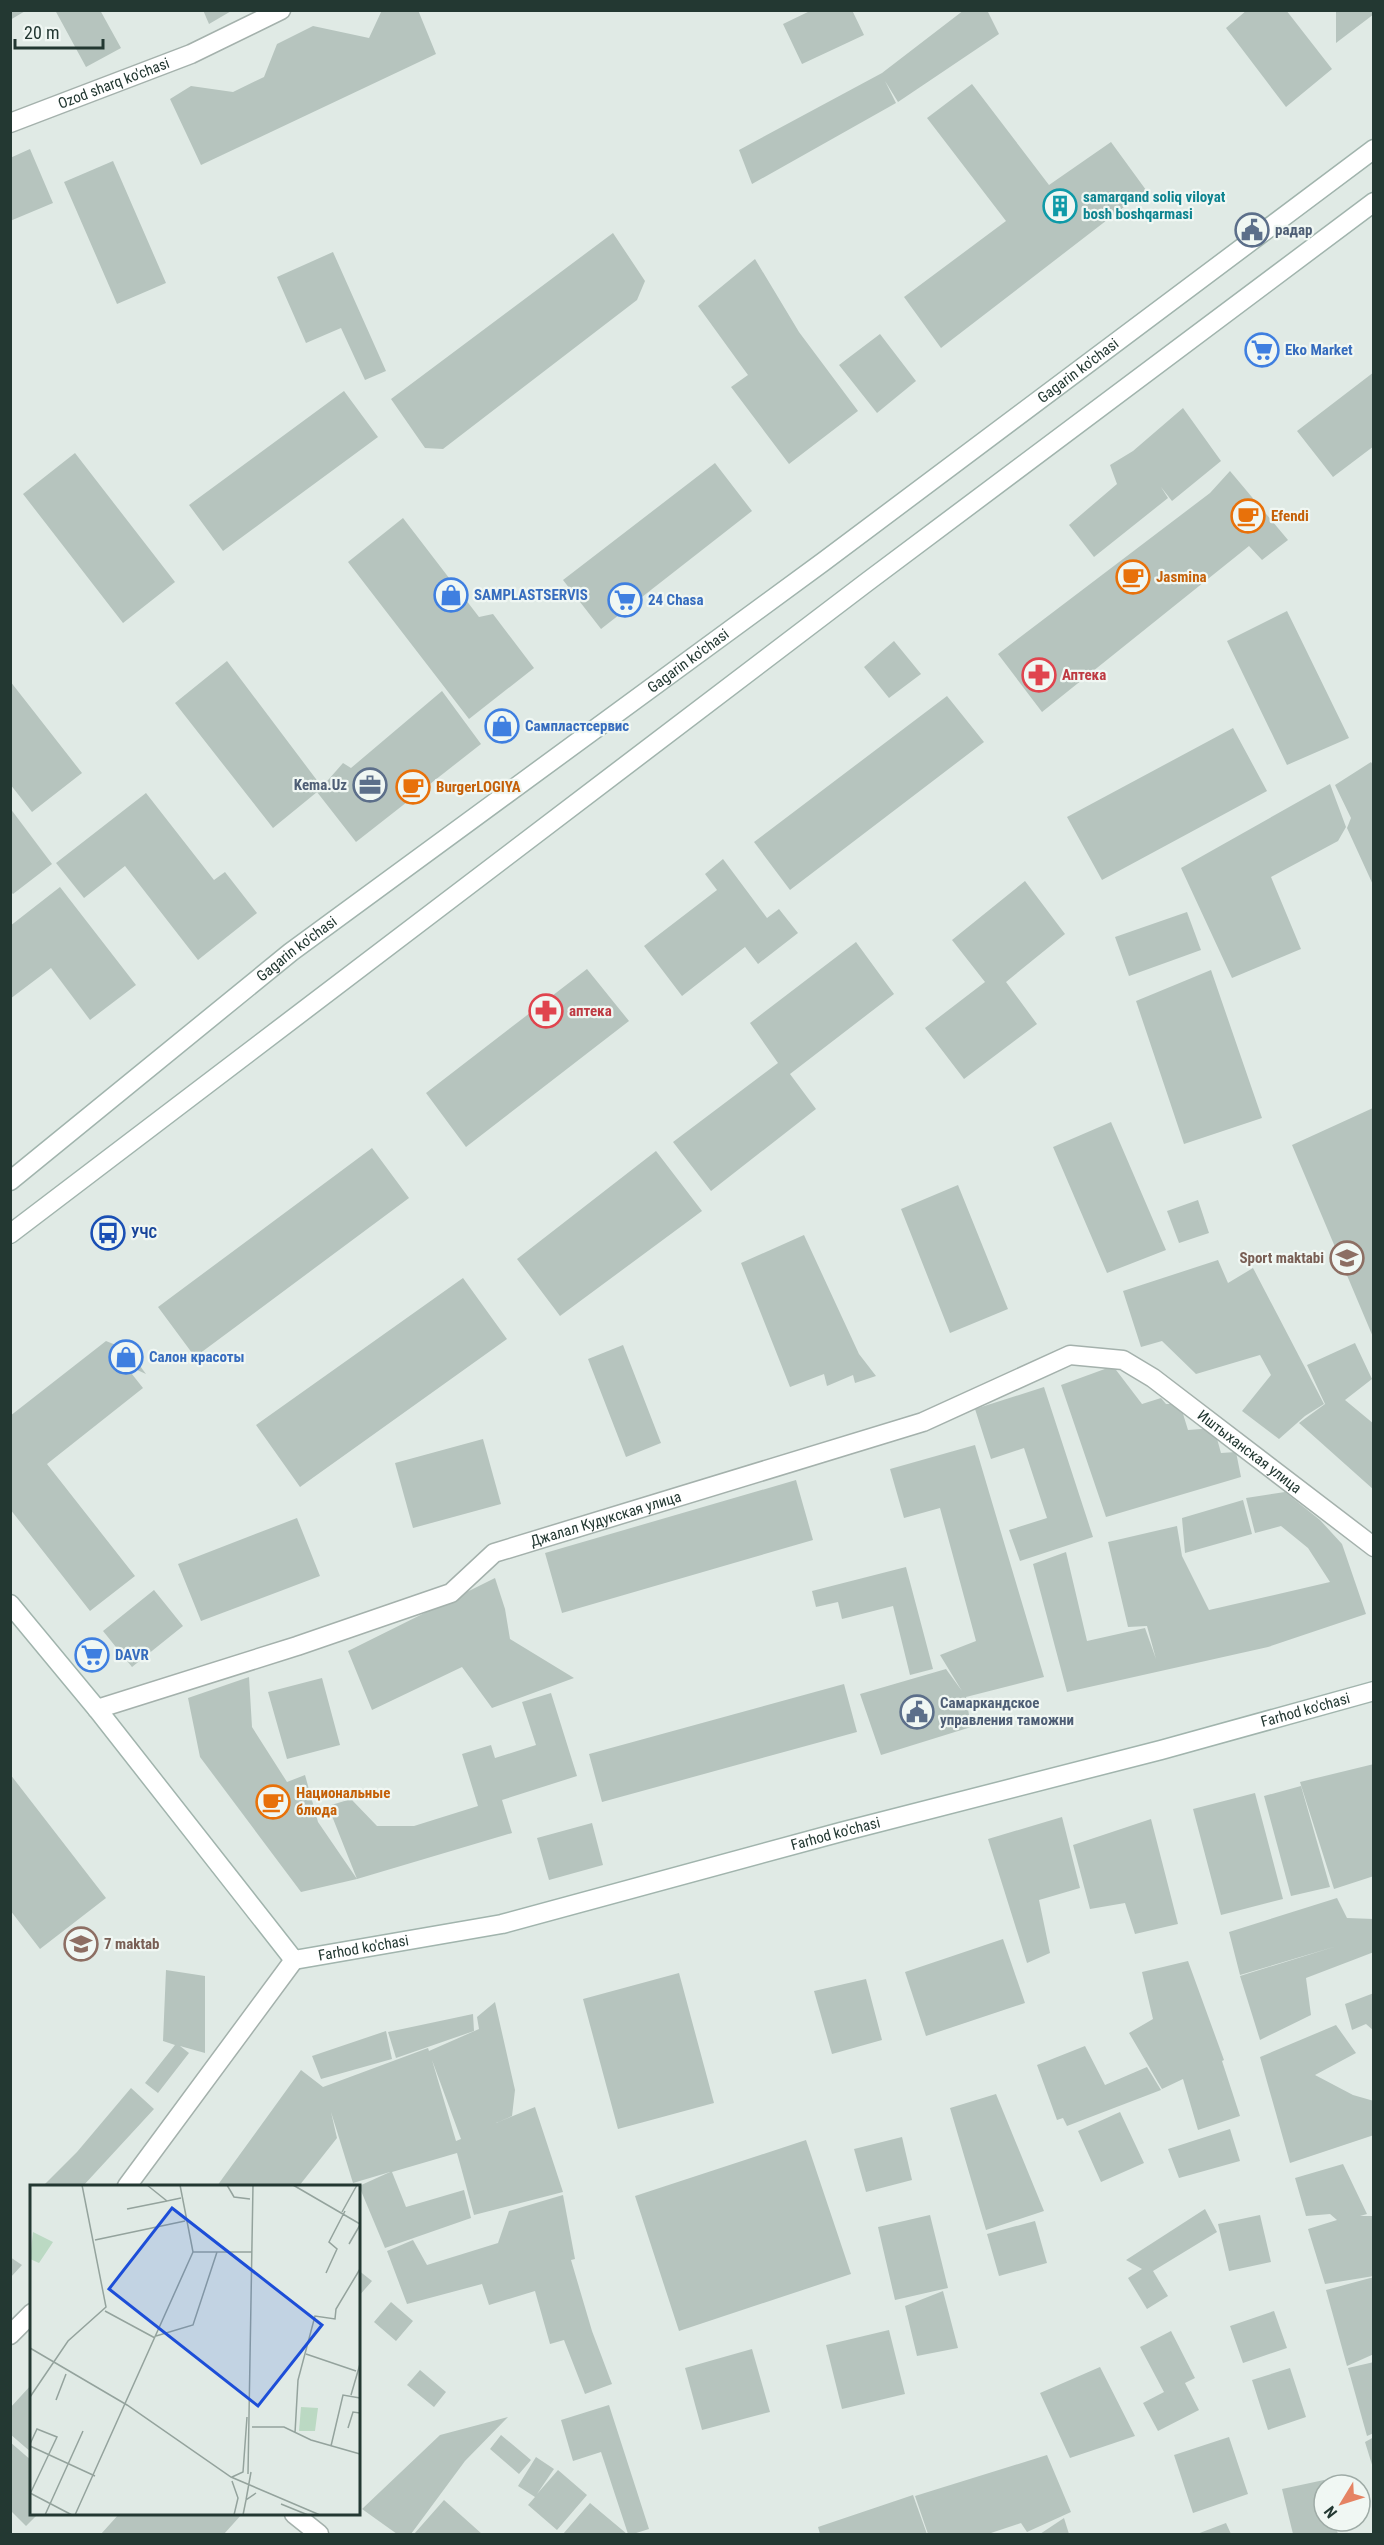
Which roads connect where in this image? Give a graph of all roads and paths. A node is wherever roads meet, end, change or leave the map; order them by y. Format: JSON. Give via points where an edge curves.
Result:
{"nodes":[{"id":1,"x":281,"y":10,"type":"edge"},
{"id":2,"x":10,"y":123,"type":"edge"},
{"id":3,"x":1374,"y":148,"type":"edge"},
{"id":4,"x":1374,"y":202,"type":"edge"},
{"id":5,"x":10,"y":1181,"type":"edge"},
{"id":6,"x":10,"y":1234,"type":"edge"},
{"id":7,"x":1123,"y":1360,"type":"joint"},
{"id":8,"x":1374,"y":1547,"type":"edge"},
{"id":9,"x":10,"y":1604,"type":"edge"},
{"id":10,"x":1374,"y":1691,"type":"edge"},
{"id":11,"x":97,"y":1709,"type":"junction"},
{"id":12,"x":294,"y":1960,"type":"junction"},
{"id":13,"x":128,"y":2185,"type":"edge"},
{"id":14,"x":30,"y":2315,"type":"edge"},
{"id":15,"x":10,"y":2335,"type":"edge"},
{"id":16,"x":295,"y":2515,"type":"edge"},
{"id":17,"x":319,"y":2535,"type":"edge"}],
"edges":[{"from":1,"to":2,"type":"street","name":"Ozod sharq ko'chasi","via":[[191,54]]},
{"from":3,"to":5,"type":"street","name":"Gagarin ko'chasi","via":[[823,562],[291,952]]},
{"from":4,"to":6,"type":"street"},
{"from":7,"to":8,"type":"street","name":"Иштыханская улица","via":[[1153,1378]]},
{"from":7,"to":11,"type":"street","name":"Джалал Кудукская улица","via":[[1070,1355],[923,1422],[494,1553],[451,1593]]},
{"from":9,"to":11,"type":"street"},
{"from":10,"to":12,"type":"street","name":"Farhod ko'chasi","via":[[502,1924]]},
{"from":11,"to":12,"type":"street"},
{"from":12,"to":13,"type":"street"},
{"from":14,"to":15,"type":"street"},
{"from":16,"to":17,"type":"street"}]}
